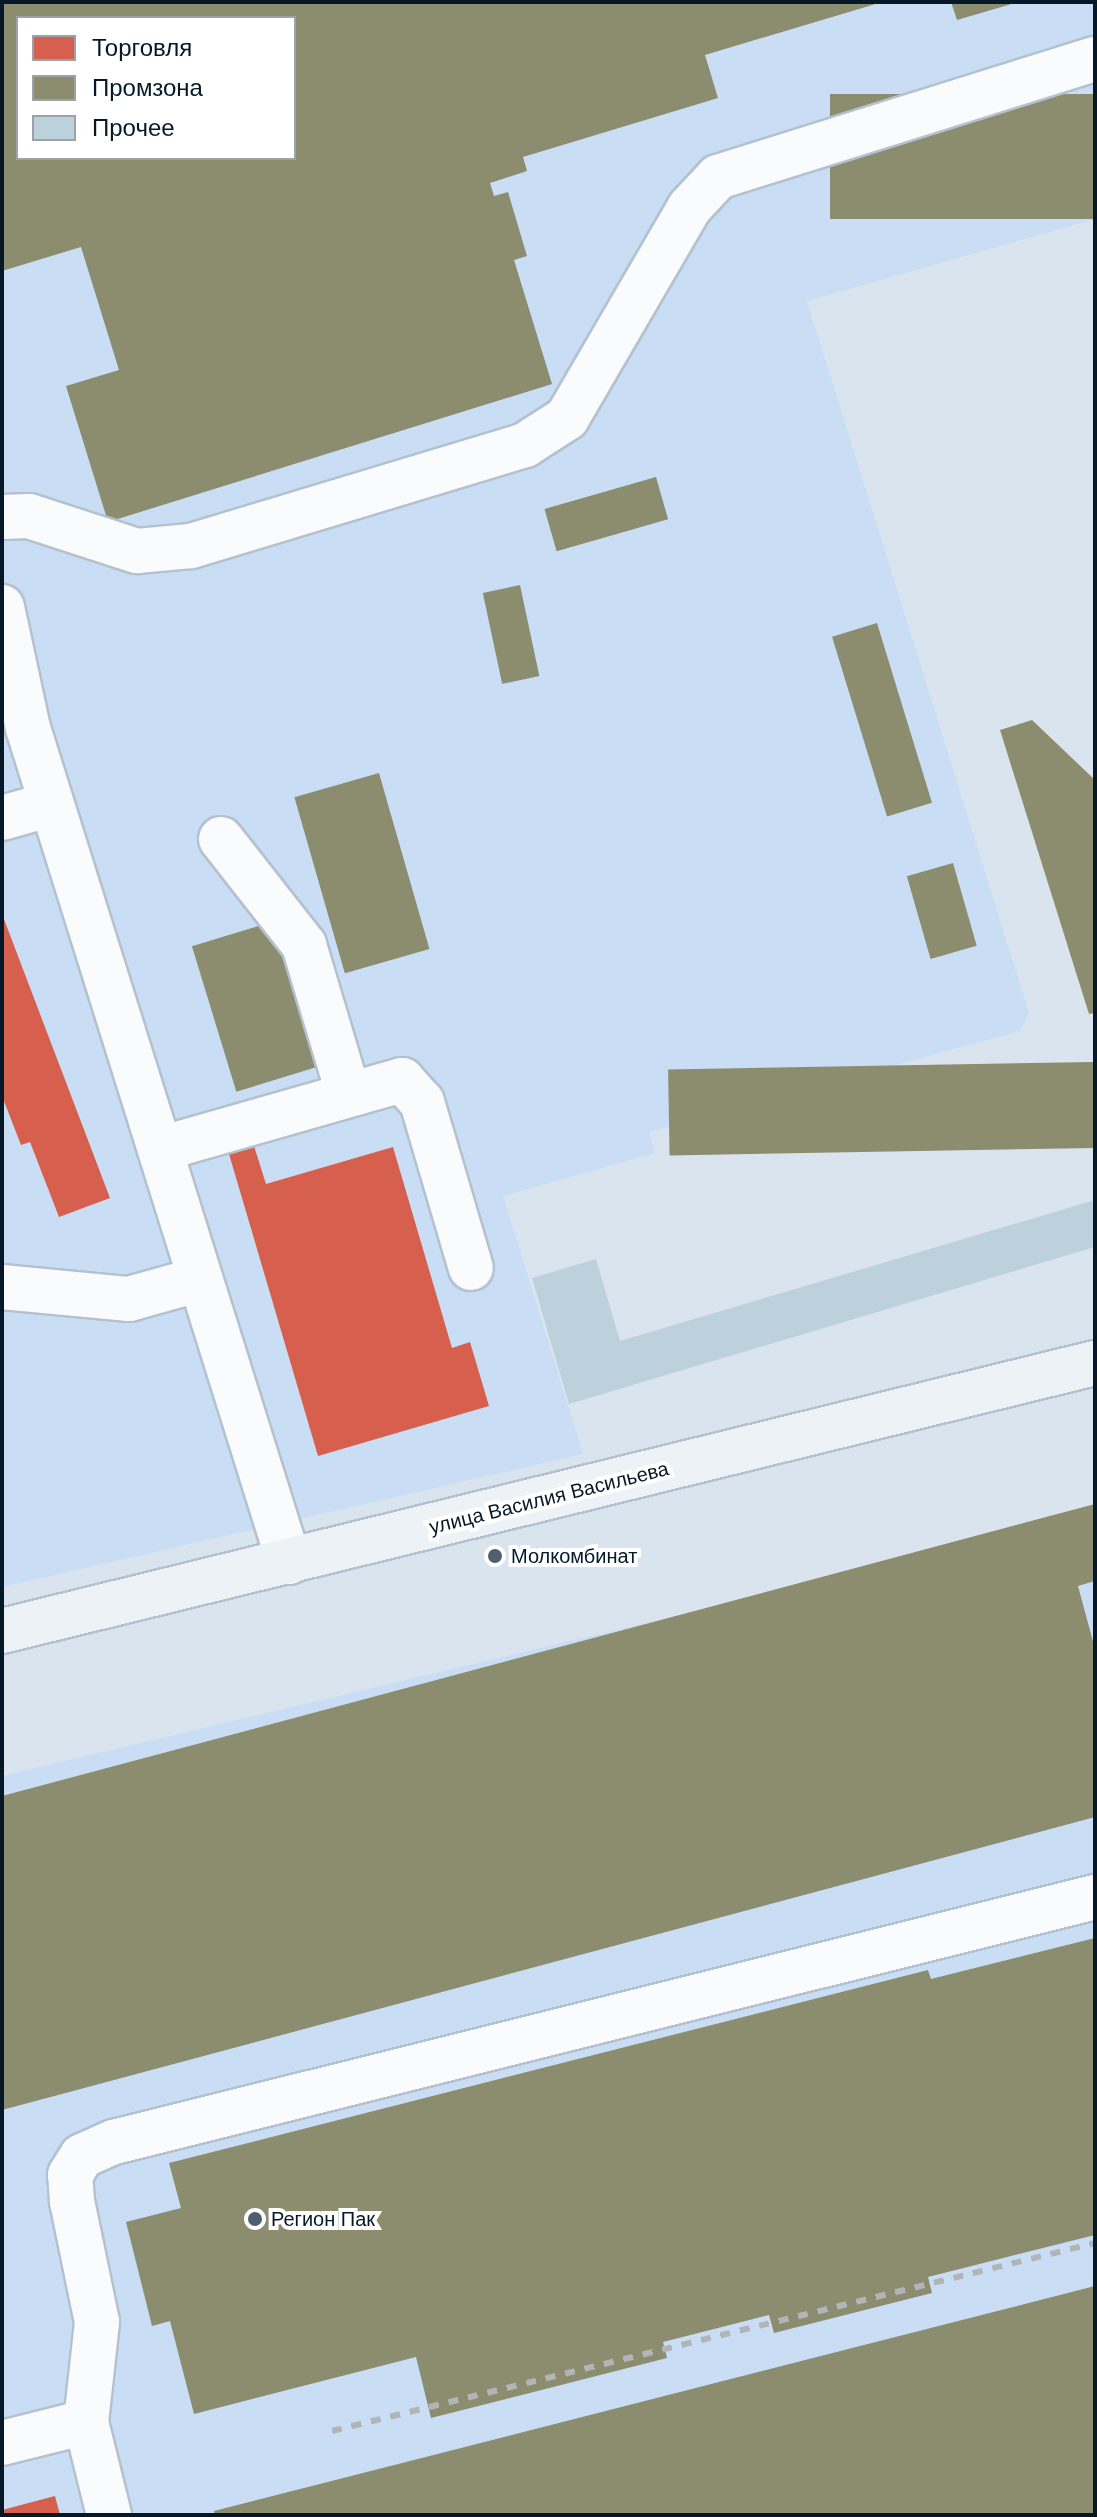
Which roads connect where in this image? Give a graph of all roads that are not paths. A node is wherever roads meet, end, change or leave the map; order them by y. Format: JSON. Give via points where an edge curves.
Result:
{"nodes":[{"id":1,"x":1095,"y":59,"type":"edge"},
{"id":2,"x":2,"y":517,"type":"edge"},
{"id":3,"x":2,"y":607,"type":"edge"},
{"id":4,"x":51,"y":804,"type":"junction"},
{"id":5,"x":2,"y":818,"type":"edge"},
{"id":6,"x":221,"y":839,"type":"dead end"},
{"id":7,"x":348,"y":1093,"type":"junction"},
{"id":8,"x":160,"y":1149,"type":"junction"},
{"id":9,"x":471,"y":1268,"type":"dead end"},
{"id":10,"x":200,"y":1279,"type":"junction"},
{"id":11,"x":2,"y":1287,"type":"edge"},
{"id":12,"x":1095,"y":1363,"type":"edge"},
{"id":13,"x":289,"y":1562,"type":"junction"},
{"id":14,"x":2,"y":1631,"type":"edge"},
{"id":15,"x":1095,"y":1897,"type":"edge"},
{"id":16,"x":86,"y":2422,"type":"junction"},
{"id":17,"x":2,"y":2443,"type":"edge"},
{"id":18,"x":109,"y":2515,"type":"edge"}],
"edges":[{"from":1,"to":2,"type":"lane","via":[[718,177],[689,208],[567,418],[525,445],[191,546],[137,551],[29,516]]},
{"from":3,"to":4,"type":"lane"},
{"from":4,"to":5,"type":"lane"},
{"from":4,"to":8,"type":"lane"},
{"from":6,"to":7,"type":"lane","via":[[304,945]]},
{"from":7,"to":8,"type":"lane"},
{"from":7,"to":9,"type":"lane","via":[[402,1080],[416,1088]]},
{"from":8,"to":10,"type":"lane"},
{"from":10,"to":11,"type":"lane","via":[[129,1299]]},
{"from":10,"to":13,"type":"lane"},
{"from":12,"to":13,"type":"main road","name":"улица Василия Васильева"},
{"from":13,"to":14,"type":"main road","name":"улица Василия Васильева"},
{"from":15,"to":16,"type":"lane","via":[[114,2142],[82,2156],[70,2175],[72,2201],[97,2322]]},
{"from":16,"to":17,"type":"lane"},
{"from":16,"to":18,"type":"lane"}]}
